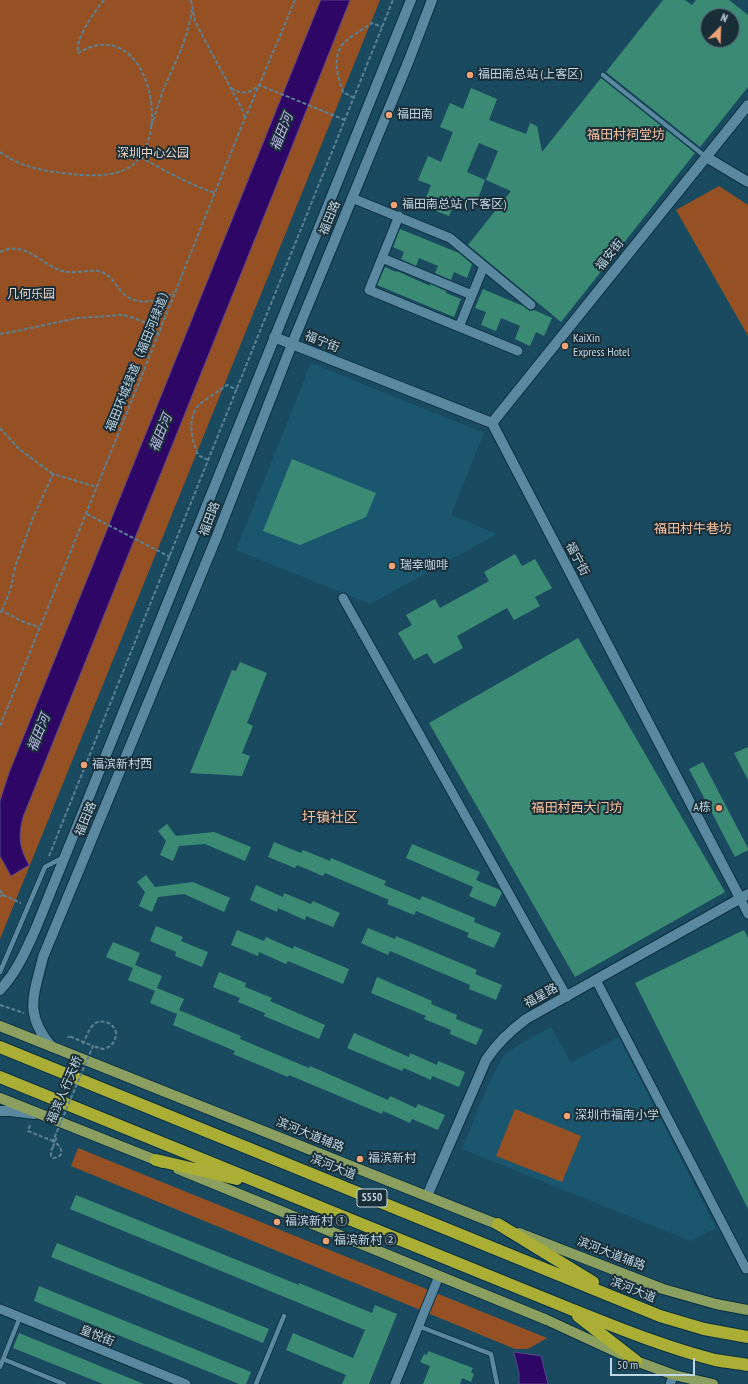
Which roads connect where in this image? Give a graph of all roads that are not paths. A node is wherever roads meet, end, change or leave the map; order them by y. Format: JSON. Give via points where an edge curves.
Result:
{"nodes":[{"id":1,"x":411,"y":0,"type":"edge"},
{"id":2,"x":432,"y":0,"type":"edge"},
{"id":3,"x":603,"y":76,"type":"dead end"},
{"id":4,"x":748,"y":104,"type":"edge"},
{"id":5,"x":706,"y":157,"type":"junction"},
{"id":6,"x":748,"y":182,"type":"edge"},
{"id":7,"x":352,"y":198,"type":"junction"},
{"id":8,"x":399,"y":216,"type":"junction"},
{"id":9,"x":382,"y":258,"type":"junction"},
{"id":10,"x":484,"y":266,"type":"junction"},
{"id":11,"x":472,"y":295,"type":"junction"},
{"id":12,"x":531,"y":306,"type":"dead end"},
{"id":13,"x":459,"y":327,"type":"junction"},
{"id":14,"x":274,"y":337,"type":"junction"},
{"id":15,"x":292,"y":344,"type":"junction"},
{"id":16,"x":518,"y":351,"type":"dead end"},
{"id":17,"x":492,"y":423,"type":"junction"},
{"id":18,"x":343,"y":598,"type":"dead end"},
{"id":19,"x":63,"y":858,"type":"junction"},
{"id":20,"x":744,"y":896,"type":"edge"},
{"id":21,"x":748,"y":914,"type":"edge"},
{"id":22,"x":0,"y":972,"type":"edge"},
{"id":23,"x":596,"y":980,"type":"junction"},
{"id":24,"x":0,"y":990,"type":"edge"},
{"id":25,"x":567,"y":997,"type":"junction"},
{"id":26,"x":0,"y":1026,"type":"edge"},
{"id":27,"x":52,"y":1046,"type":"junction"},
{"id":28,"x":0,"y":1047,"type":"edge"},
{"id":29,"x":0,"y":1077,"type":"edge"},
{"id":30,"x":0,"y":1098,"type":"edge"},
{"id":31,"x":0,"y":1111,"type":"edge"},
{"id":32,"x":48,"y":1117,"type":"junction"},
{"id":33,"x":156,"y":1160,"type":"junction"},
{"id":34,"x":272,"y":1187,"type":"junction"},
{"id":35,"x":427,"y":1196,"type":"junction"},
{"id":36,"x":498,"y":1224,"type":"junction"},
{"id":37,"x":746,"y":1268,"type":"dead end"},
{"id":38,"x":439,"y":1276,"type":"junction"},
{"id":39,"x":623,"y":1300,"type":"junction"},
{"id":40,"x":568,"y":1308,"type":"junction"},
{"id":41,"x":0,"y":1310,"type":"edge"},
{"id":42,"x":748,"y":1310,"type":"edge"},
{"id":43,"x":284,"y":1316,"type":"dead end"},
{"id":44,"x":20,"y":1317,"type":"junction"},
{"id":45,"x":418,"y":1326,"type":"junction"},
{"id":46,"x":748,"y":1337,"type":"edge"},
{"id":47,"x":3,"y":1360,"type":"junction"},
{"id":48,"x":636,"y":1361,"type":"junction"},
{"id":49,"x":748,"y":1365,"type":"edge"},
{"id":50,"x":0,"y":1367,"type":"edge"},
{"id":51,"x":672,"y":1379,"type":"edge"},
{"id":52,"x":693,"y":1380,"type":"junction"},
{"id":53,"x":64,"y":1384,"type":"edge"},
{"id":54,"x":186,"y":1384,"type":"edge"},
{"id":55,"x":256,"y":1384,"type":"edge"},
{"id":56,"x":395,"y":1384,"type":"edge"},
{"id":57,"x":497,"y":1384,"type":"edge"},
{"id":58,"x":707,"y":1384,"type":"edge"},
{"id":59,"x":713,"y":1384,"type":"edge"}],
"edges":[{"from":1,"to":14,"type":"main road","name":"福田路"},
{"from":2,"to":7,"type":"main road","name":"福田路"},
{"from":3,"to":5,"type":"lane"},
{"from":4,"to":5,"type":"main road","name":"福安街"},
{"from":5,"to":6,"type":"main road"},
{"from":5,"to":17,"type":"main road","name":"福安街"},
{"from":7,"to":8,"type":"street"},
{"from":7,"to":15,"type":"main road","name":"福田路"},
{"from":8,"to":9,"type":"street"},
{"from":8,"to":10,"type":"street","via":[[450,238]]},
{"from":9,"to":11,"type":"street"},
{"from":9,"to":13,"type":"street","via":[[369,290]]},
{"from":10,"to":11,"type":"street"},
{"from":10,"to":12,"type":"street"},
{"from":11,"to":13,"type":"street"},
{"from":13,"to":16,"type":"street"},
{"from":14,"to":15,"type":"main road","name":"福宁街"},
{"from":14,"to":19,"type":"main road","name":"福田路"},
{"from":15,"to":17,"type":"main road","name":"福宁街"},
{"from":15,"to":27,"type":"main road","name":"福田路","via":[[215,542],[43,957],[33,1013],[42,1035]]},
{"from":17,"to":20,"type":"main road","name":"福宁街"},
{"from":18,"to":25,"type":"street"},
{"from":19,"to":22,"type":"lane","via":[[45,867]]},
{"from":19,"to":24,"type":"main road","name":"福田路","via":[[24,956]]},
{"from":20,"to":21,"type":"street","name":"福宁街"},
{"from":20,"to":23,"type":"main road","name":"福星路"},
{"from":23,"to":25,"type":"main road","name":"福星路"},
{"from":23,"to":37,"type":"street"},
{"from":25,"to":35,"type":"main road","name":"福星路","via":[[516,1027],[492,1050],[480,1071]]},
{"from":26,"to":27,"type":"main road","name":"滨河大道辅路"},
{"from":27,"to":35,"type":"main road","name":"滨河大道辅路"},
{"from":28,"to":39,"type":"highway","name":"滨河大道","number":"S550"},
{"from":29,"to":34,"type":"highway","number":"S550"},
{"from":30,"to":32,"type":"main road"},
{"from":31,"to":32,"type":"main road"},
{"from":32,"to":33,"type":"main road"},
{"from":33,"to":34,"type":"highway"},
{"from":33,"to":38,"type":"main road"},
{"from":34,"to":40,"type":"highway","number":"S550"},
{"from":35,"to":36,"type":"main road","name":"滨河大道辅路"},
{"from":36,"to":39,"type":"highway"},
{"from":36,"to":42,"type":"main road","name":"滨河大道辅路","via":[[663,1289]]},
{"from":38,"to":45,"type":"street"},
{"from":38,"to":48,"type":"main road","via":[[547,1320]]},
{"from":39,"to":46,"type":"highway","name":"滨河大道","number":"S550","via":[[660,1316],[704,1329]]},
{"from":40,"to":48,"type":"highway"},
{"from":40,"to":49,"type":"highway","number":"S550","via":[[685,1352]]},
{"from":41,"to":44,"type":"street","name":"皇悦街"},
{"from":43,"to":55,"type":"lane"},
{"from":44,"to":47,"type":"lane"},
{"from":44,"to":54,"type":"street","name":"皇悦街"},
{"from":45,"to":56,"type":"street"},
{"from":45,"to":57,"type":"lane","via":[[491,1354]]},
{"from":47,"to":50,"type":"lane"},
{"from":47,"to":53,"type":"lane"},
{"from":48,"to":51,"type":"main road"},
{"from":51,"to":52,"type":"main road"},
{"from":52,"to":58,"type":"street"},
{"from":52,"to":59,"type":"main road"}]}
